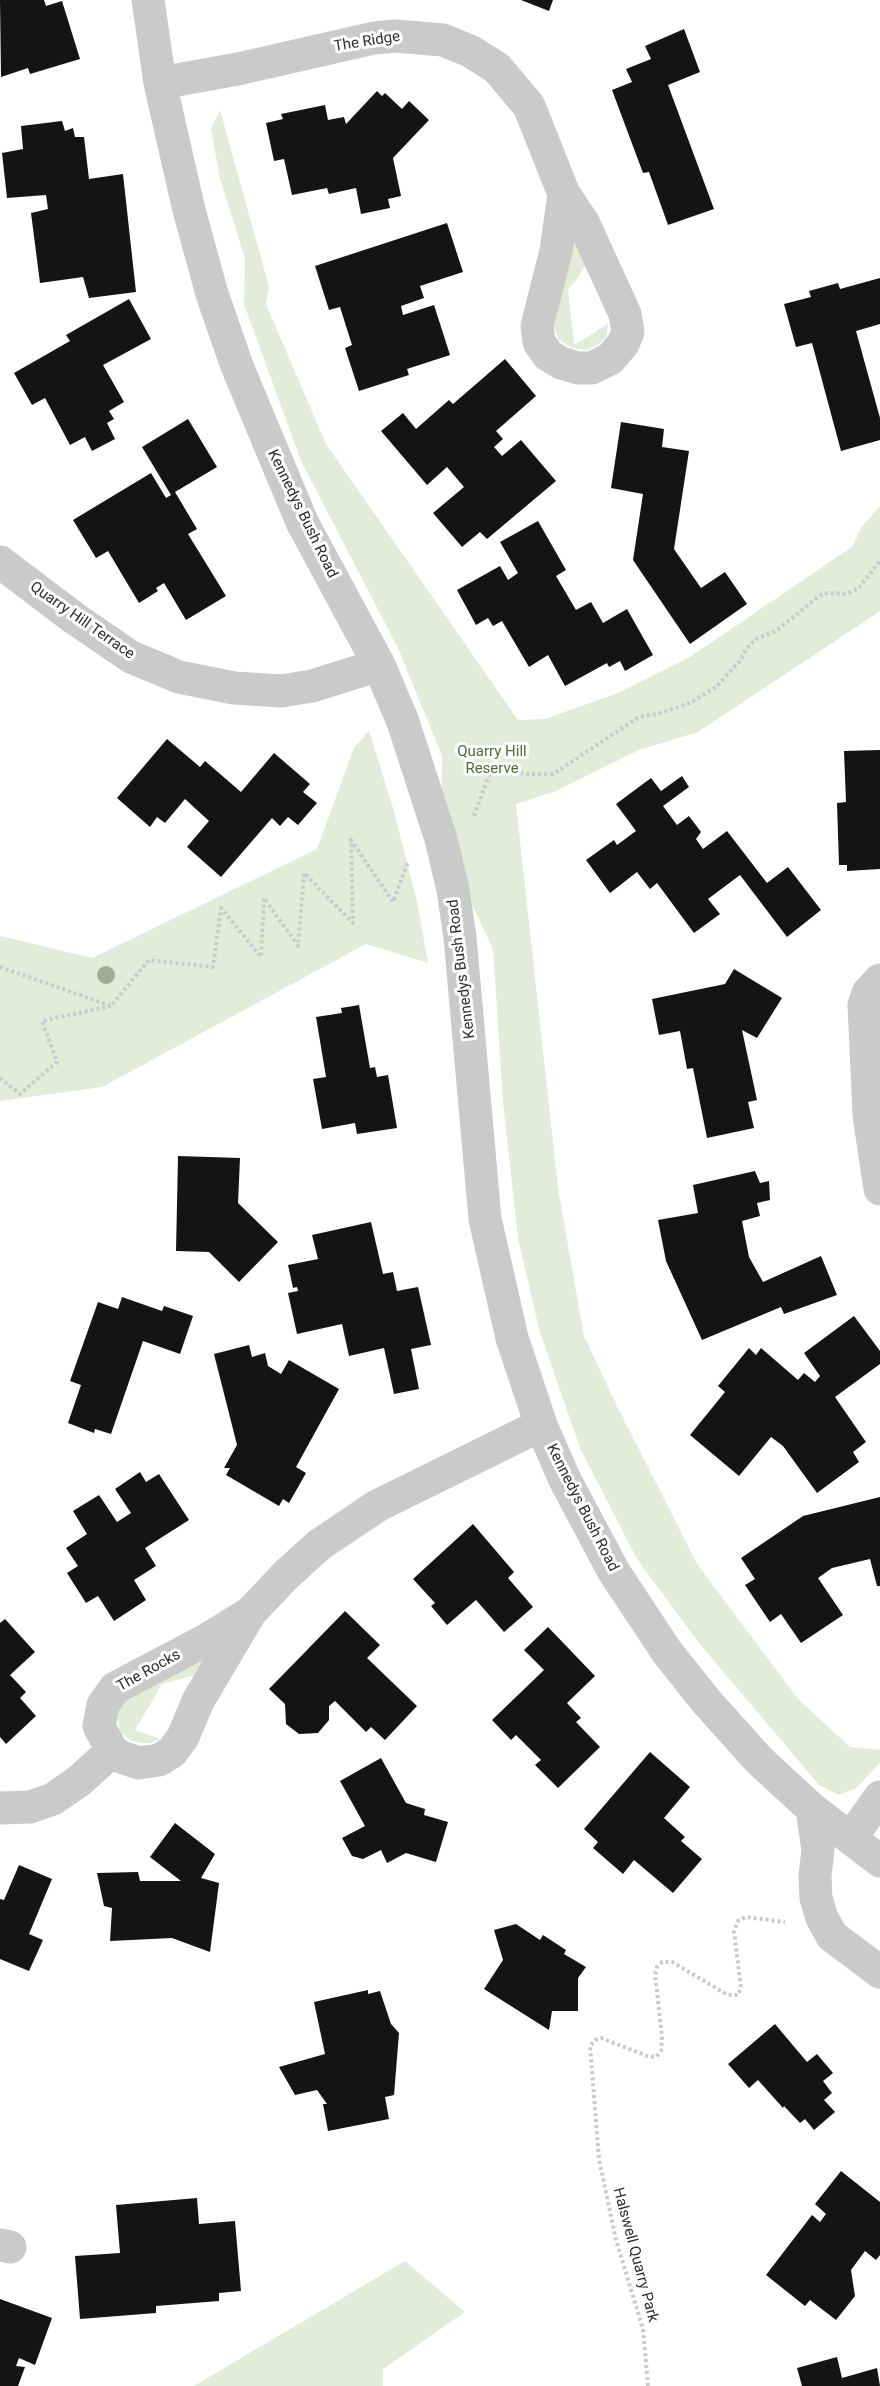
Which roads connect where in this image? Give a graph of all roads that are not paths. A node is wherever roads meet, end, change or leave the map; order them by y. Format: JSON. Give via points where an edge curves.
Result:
{"nodes":[{"id":1,"x":148,"y":0,"type":"edge"},
{"id":2,"x":160,"y":83,"type":"junction"},
{"id":3,"x":564,"y":194,"type":"junction"},
{"id":4,"x":0,"y":562,"type":"edge"},
{"id":5,"x":379,"y":665,"type":"junction"},
{"id":6,"x":880,"y":981,"type":"edge"},
{"id":7,"x":879,"y":1168,"type":"edge"},
{"id":8,"x":541,"y":1425,"type":"junction"},
{"id":9,"x":250,"y":1613,"type":"junction"},
{"id":10,"x":112,"y":1751,"type":"junction"},
{"id":11,"x":880,"y":1797,"type":"edge"},
{"id":12,"x":0,"y":1808,"type":"edge"},
{"id":13,"x":812,"y":1809,"type":"junction"},
{"id":14,"x":850,"y":1838,"type":"junction"},
{"id":15,"x":880,"y":1861,"type":"edge"},
{"id":16,"x":880,"y":1972,"type":"edge"}],
"edges":[{"from":1,"to":2,"type":"street","name":"Kennedys Bush Road"},
{"from":2,"to":3,"type":"street","name":"The Ridge","via":[[374,38],[414,36],[443,40],[497,68],[516,88],[540,129]]},
{"from":2,"to":5,"type":"street","name":"Kennedys Bush Road","via":[[189,210],[237,366],[302,522]]},
{"from":3,"to":3,"type":"street","name":"The Ridge","via":[[599,256],[625,314],[628,332],[610,359],[592,368],[578,368],[548,356],[538,334]]},
{"from":4,"to":5,"type":"street","name":"Quarry Hill Terrace","via":[[130,657],[179,677],[234,688],[281,691],[312,686]]},
{"from":5,"to":8,"type":"street","name":"Kennedys Bush Road","via":[[403,722],[441,839],[453,890],[485,1219],[512,1338]]},
{"from":6,"to":7,"type":"street","via":[[868,993],[864,1005],[868,1105]]},
{"from":8,"to":9,"type":"street","name":"The Rocks","via":[[346,1525],[286,1575]]},
{"from":8,"to":13,"type":"street","name":"Kennedys Bush Road","via":[[614,1572],[667,1652],[759,1760]]},
{"from":9,"to":10,"type":"street","name":"The Rocks","via":[[115,1688],[103,1705],[99,1726]]},
{"from":9,"to":10,"type":"street","name":"The Rocks","via":[[172,1752],[159,1760],[139,1763]]},
{"from":10,"to":12,"type":"street","via":[[53,1798],[30,1807]]},
{"from":11,"to":14,"type":"street"},
{"from":13,"to":14,"type":"street","name":"Kennedys Bush Road"},
{"from":13,"to":16,"type":"street","via":[[818,1850],[816,1898],[822,1918],[832,1936]]},
{"from":14,"to":15,"type":"street","name":"Kennedys Bush Road"}]}
